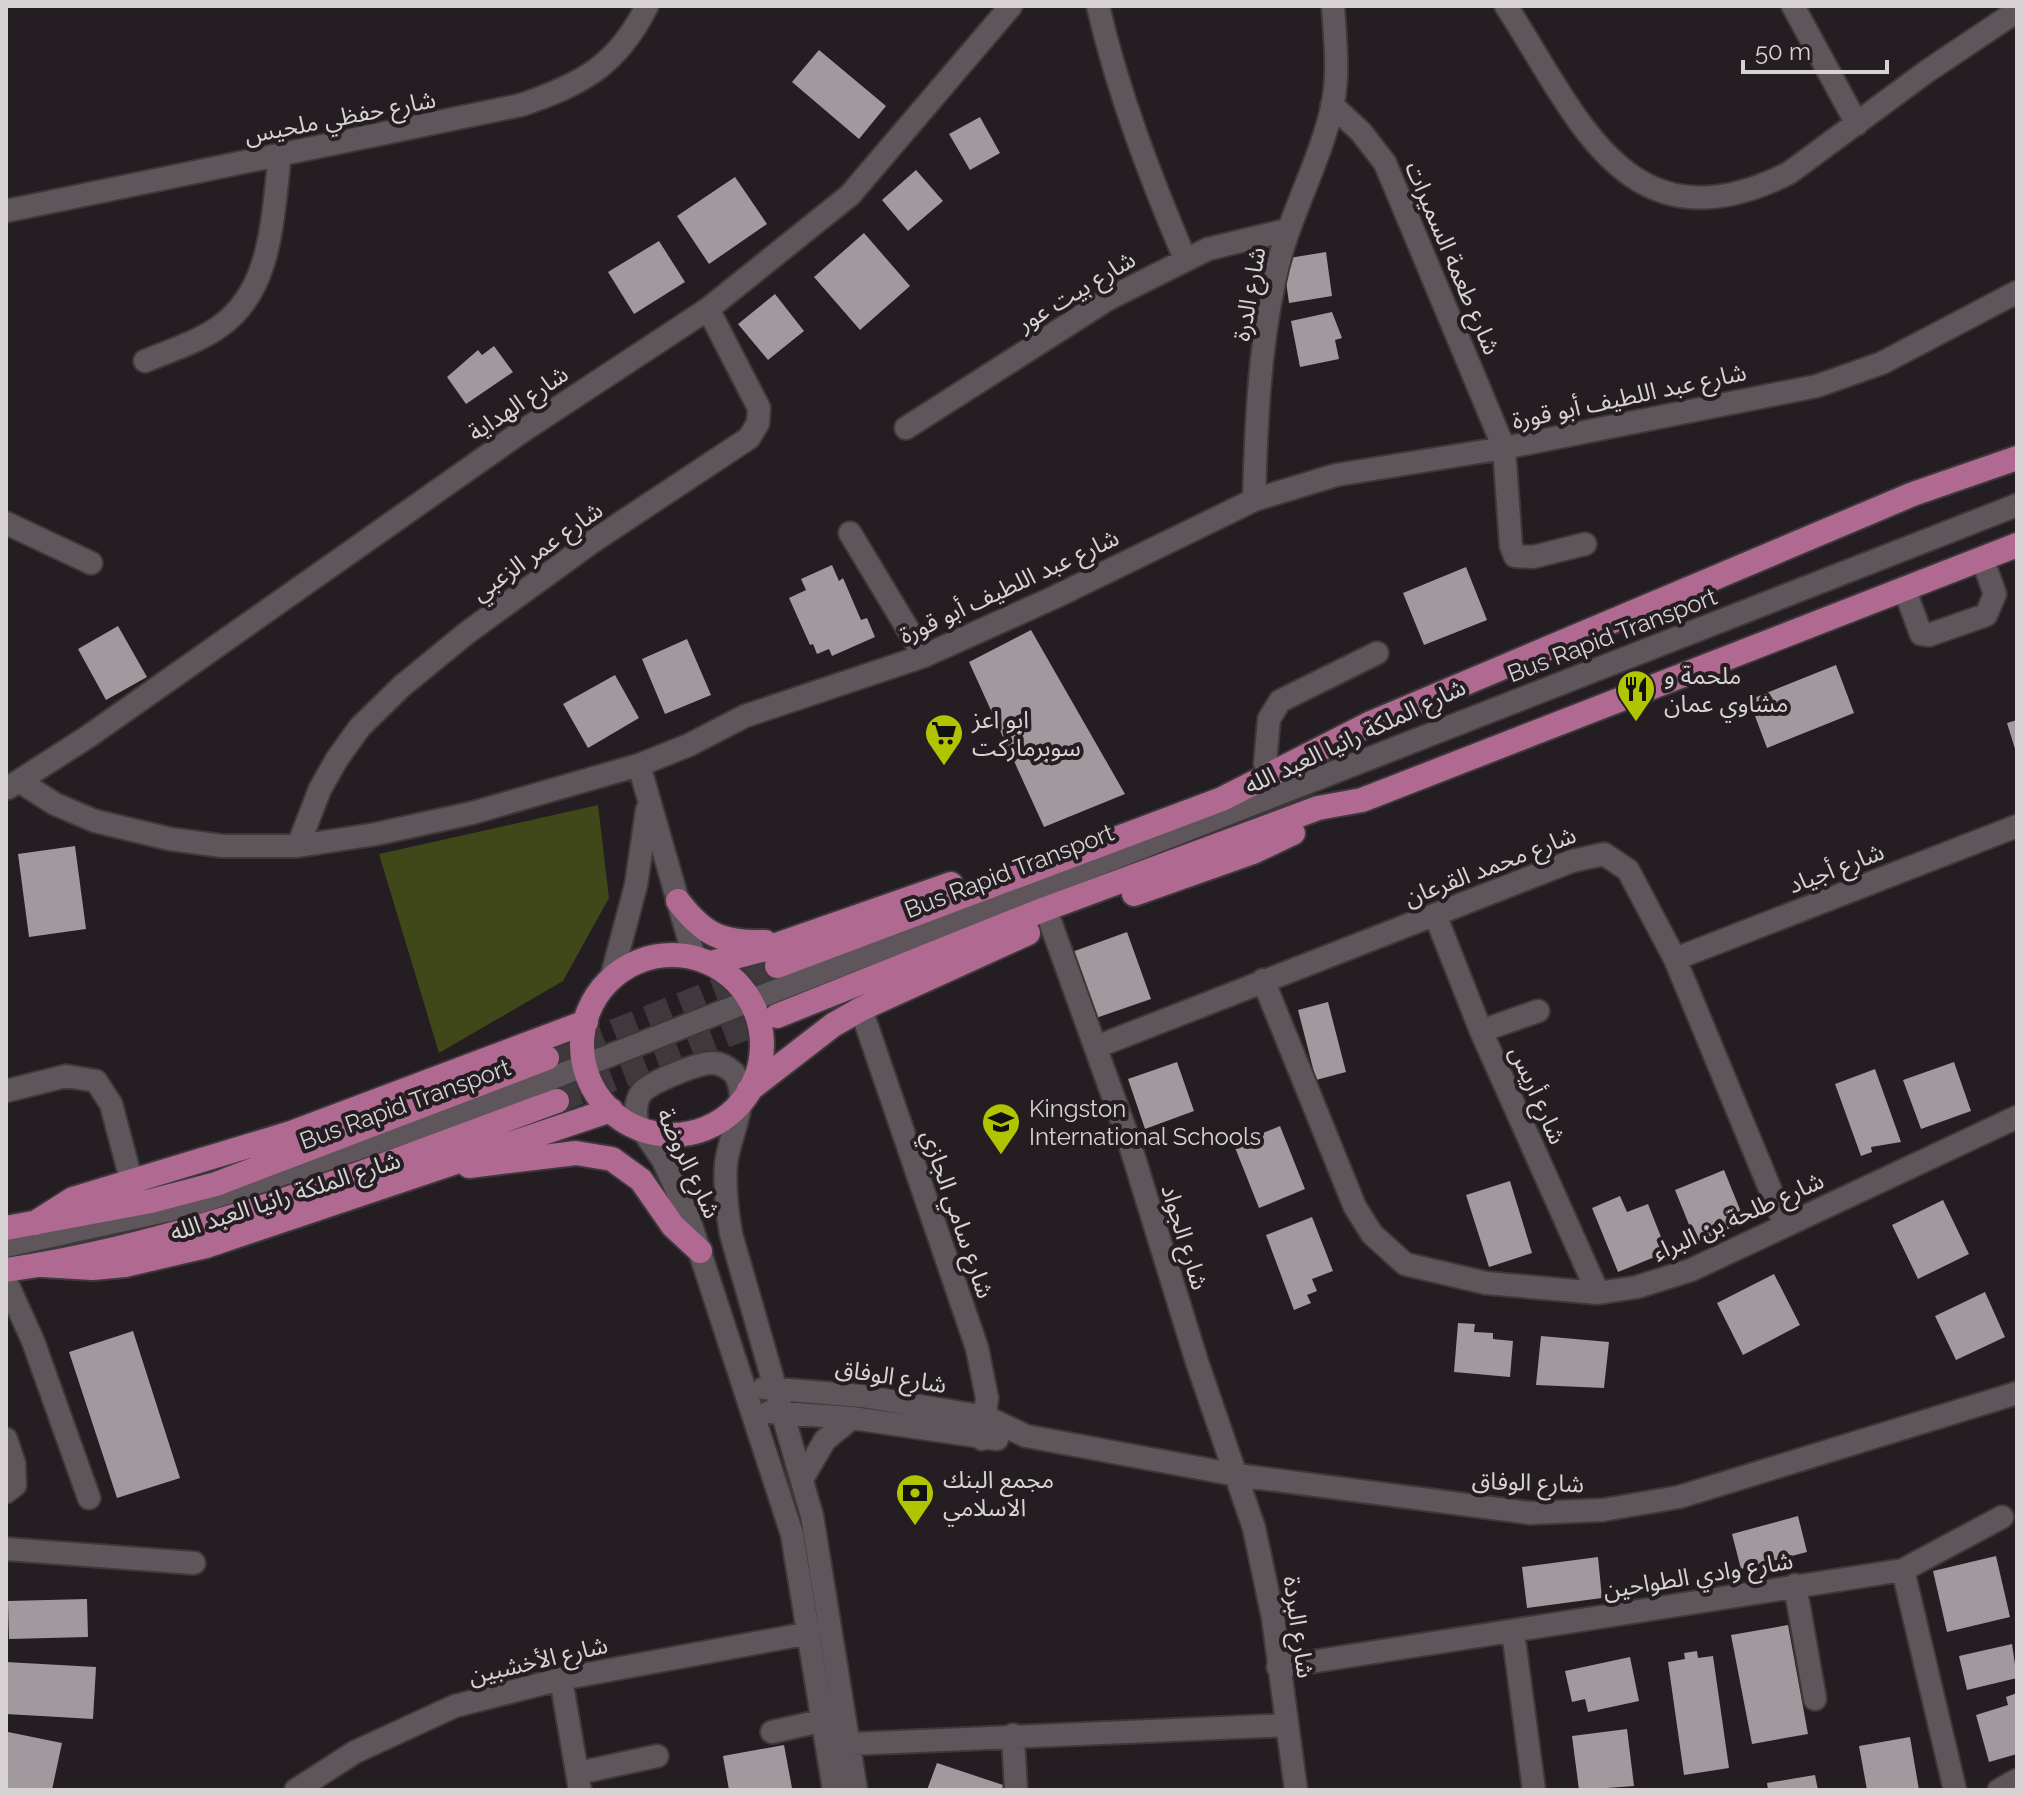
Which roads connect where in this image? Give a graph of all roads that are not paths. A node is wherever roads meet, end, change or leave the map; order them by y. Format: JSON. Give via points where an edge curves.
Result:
{"nodes":[{"id":1,"x":647,"y":6,"type":"edge"},
{"id":2,"x":1011,"y":6,"type":"edge"},
{"id":3,"x":1098,"y":6,"type":"edge"},
{"id":4,"x":1333,"y":6,"type":"edge"},
{"id":5,"x":1506,"y":6,"type":"edge"},
{"id":6,"x":1793,"y":6,"type":"edge"},
{"id":7,"x":2017,"y":11,"type":"edge"},
{"id":8,"x":1332,"y":105,"type":"junction"},
{"id":9,"x":1857,"y":124,"type":"junction"},
{"id":10,"x":280,"y":156,"type":"junction"},
{"id":11,"x":6,"y":211,"type":"edge"},
{"id":12,"x":1287,"y":230,"type":"junction"},
{"id":13,"x":1185,"y":259,"type":"junction"},
{"id":14,"x":2017,"y":292,"type":"edge"},
{"id":15,"x":708,"y":309,"type":"junction"},
{"id":16,"x":145,"y":361,"type":"dead end"},
{"id":17,"x":906,"y":428,"type":"dead end"},
{"id":18,"x":1504,"y":448,"type":"junction"},
{"id":19,"x":2017,"y":458,"type":"edge"},
{"id":20,"x":1254,"y":500,"type":"junction"},
{"id":21,"x":2017,"y":505,"type":"edge"},
{"id":22,"x":2017,"y":515,"type":"edge"},
{"id":23,"x":10,"y":529,"type":"edge"},
{"id":24,"x":850,"y":533,"type":"dead end"},
{"id":25,"x":1585,"y":544,"type":"dead end"},
{"id":26,"x":2017,"y":545,"type":"edge"},
{"id":27,"x":1982,"y":558,"type":"junction"},
{"id":28,"x":91,"y":563,"type":"dead end"},
{"id":29,"x":1904,"y":588,"type":"junction"},
{"id":30,"x":1377,"y":653,"type":"dead end"},
{"id":31,"x":924,"y":656,"type":"junction"},
{"id":32,"x":1371,"y":723,"type":"junction"},
{"id":33,"x":1265,"y":764,"type":"junction"},
{"id":34,"x":639,"y":765,"type":"junction"},
{"id":35,"x":12,"y":785,"type":"edge"},
{"id":36,"x":1362,"y":800,"type":"junction"},
{"id":37,"x":648,"y":801,"type":"junction"},
{"id":38,"x":2017,"y":826,"type":"edge"},
{"id":39,"x":298,"y":846,"type":"junction"},
{"id":40,"x":678,"y":901,"type":"junction"},
{"id":41,"x":1436,"y":917,"type":"junction"},
{"id":42,"x":1051,"y":924,"type":"junction"},
{"id":43,"x":783,"y":942,"type":"junction"},
{"id":44,"x":1675,"y":959,"type":"junction"},
{"id":45,"x":702,"y":960,"type":"junction"},
{"id":46,"x":777,"y":966,"type":"tunnel mouth"},
{"id":47,"x":611,"y":979,"type":"junction"},
{"id":48,"x":1263,"y":980,"type":"junction"},
{"id":49,"x":761,"y":1008,"type":"junction"},
{"id":50,"x":861,"y":1009,"type":"junction"},
{"id":51,"x":1538,"y":1011,"type":"dead end"},
{"id":52,"x":586,"y":1022,"type":"junction"},
{"id":53,"x":1481,"y":1031,"type":"junction"},
{"id":54,"x":1096,"y":1047,"type":"junction"},
{"id":55,"x":547,"y":1058,"type":"tunnel mouth"},
{"id":56,"x":586,"y":1070,"type":"junction"},
{"id":57,"x":6,"y":1091,"type":"edge"},
{"id":58,"x":745,"y":1096,"type":"junction"},
{"id":59,"x":557,"y":1101,"type":"tunnel mouth"},
{"id":60,"x":611,"y":1110,"type":"junction"},
{"id":61,"x":2017,"y":1117,"type":"edge"},
{"id":62,"x":643,"y":1129,"type":"junction"},
{"id":63,"x":439,"y":1168,"type":"junction"},
{"id":64,"x":132,"y":1183,"type":"junction"},
{"id":65,"x":35,"y":1223,"type":"junction"},
{"id":66,"x":1785,"y":1225,"type":"junction"},
{"id":67,"x":6,"y":1228,"type":"edge"},
{"id":68,"x":6,"y":1248,"type":"edge"},
{"id":69,"x":700,"y":1251,"type":"junction"},
{"id":70,"x":42,"y":1265,"type":"junction"},
{"id":71,"x":6,"y":1270,"type":"edge"},
{"id":72,"x":6,"y":1281,"type":"edge"},
{"id":73,"x":1598,"y":1293,"type":"junction"},
{"id":74,"x":744,"y":1388,"type":"junction"},
{"id":75,"x":774,"y":1388,"type":"junction"},
{"id":76,"x":2017,"y":1393,"type":"edge"},
{"id":77,"x":752,"y":1411,"type":"junction"},
{"id":78,"x":782,"y":1413,"type":"junction"},
{"id":79,"x":986,"y":1417,"type":"junction"},
{"id":80,"x":852,"y":1418,"type":"junction"},
{"id":81,"x":1026,"y":1436,"type":"junction"},
{"id":82,"x":6,"y":1439,"type":"edge"},
{"id":83,"x":982,"y":1439,"type":"junction"},
{"id":84,"x":1237,"y":1475,"type":"junction"},
{"id":85,"x":802,"y":1479,"type":"junction"},
{"id":86,"x":6,"y":1492,"type":"edge"},
{"id":87,"x":89,"y":1498,"type":"dead end"},
{"id":88,"x":2002,"y":1517,"type":"dead end"},
{"id":89,"x":6,"y":1549,"type":"edge"},
{"id":90,"x":194,"y":1563,"type":"dead end"},
{"id":91,"x":1903,"y":1570,"type":"junction"},
{"id":92,"x":1795,"y":1585,"type":"junction"},
{"id":93,"x":1513,"y":1632,"type":"junction"},
{"id":94,"x":810,"y":1633,"type":"junction"},
{"id":95,"x":1278,"y":1667,"type":"junction"},
{"id":96,"x":561,"y":1679,"type":"junction"},
{"id":97,"x":1815,"y":1699,"type":"dead end"},
{"id":98,"x":825,"y":1720,"type":"junction"},
{"id":99,"x":1287,"y":1725,"type":"junction"},
{"id":100,"x":772,"y":1732,"type":"dead end"},
{"id":101,"x":1013,"y":1735,"type":"junction"},
{"id":102,"x":850,"y":1744,"type":"junction"},
{"id":103,"x":657,"y":1756,"type":"dead end"},
{"id":104,"x":2017,"y":1780,"type":"edge"},
{"id":105,"x":579,"y":1782,"type":"edge"},
{"id":106,"x":296,"y":1790,"type":"edge"},
{"id":107,"x":834,"y":1790,"type":"edge"},
{"id":108,"x":856,"y":1790,"type":"edge"},
{"id":109,"x":1016,"y":1790,"type":"edge"},
{"id":110,"x":1296,"y":1790,"type":"edge"},
{"id":111,"x":1534,"y":1790,"type":"edge"},
{"id":112,"x":1955,"y":1790,"type":"edge"},
{"id":113,"x":1999,"y":1790,"type":"edge"}],
"edges":[{"from":1,"to":10,"type":"street","name":"شارع حفظي ملحيس","via":[[606,65],[560,91],[452,121]]},
{"from":2,"to":15,"type":"street","name":"شارع الهداية","via":[[850,195]]},
{"from":3,"to":13,"type":"street","via":[[1111,59]]},
{"from":4,"to":8,"type":"street"},
{"from":5,"to":9,"type":"street","via":[[1593,144],[1652,188],[1714,198],[1767,184]]},
{"from":6,"to":9,"type":"street"},
{"from":7,"to":9,"type":"street"},
{"from":8,"to":12,"type":"street","name":"شارع الدرة"},
{"from":8,"to":18,"type":"street","name":"شارع طعمة السميرات","via":[[1385,163]]},
{"from":10,"to":11,"type":"street","name":"شارع حفظي ملحيس"},
{"from":10,"to":16,"type":"street","via":[[269,239],[258,281],[242,309],[217,329]]},
{"from":12,"to":13,"type":"street","name":"شارع بيت عور"},
{"from":12,"to":20,"type":"street","name":"شارع الدرة","via":[[1263,362]]},
{"from":13,"to":17,"type":"street","name":"شارع بيت عور","via":[[1108,299]]},
{"from":14,"to":18,"type":"street","name":"شارع عبد اللطيف أبو قورة","via":[[1882,363],[1817,386]]},
{"from":15,"to":35,"type":"street","name":"شارع الهداية","via":[[521,432]]},
{"from":15,"to":39,"type":"street","name":"شارع عمر الزعبي","via":[[759,408],[749,438],[592,542],[402,686],[360,727],[337,759]]},
{"from":18,"to":20,"type":"street","name":"شارع عبد اللطيف أبو قورة","via":[[1336,475]]},
{"from":18,"to":25,"type":"street","name":"شارع طعمة السميرات","via":[[1515,556],[1533,557]]},
{"from":19,"to":32,"type":"main road","name":"شارع الملكة رانيا العبد الله","via":[[1913,494]]},
{"from":20,"to":31,"type":"street","name":"شارع عبد اللطيف أبو قورة"},
{"from":21,"to":49,"type":"street","name":"Bus Rapid Transport"},
{"from":22,"to":49,"type":"street","name":"Bus Rapid Transport"},
{"from":23,"to":28,"type":"street"},
{"from":24,"to":31,"type":"street"},
{"from":26,"to":27,"type":"main road","name":"شارع الملكة رانيا العبد الله"},
{"from":27,"to":29,"type":"main road","name":"شارع الملكة رانيا العبد الله"},
{"from":27,"to":29,"type":"street","via":[[1995,594],[1986,615],[1921,634]]},
{"from":29,"to":36,"type":"main road","name":"شارع الملكة رانيا العبد الله"},
{"from":30,"to":33,"type":"street","via":[[1280,701],[1269,719]]},
{"from":31,"to":34,"type":"street","name":"شارع عبد اللطيف أبو قورة","via":[[745,716]]},
{"from":32,"to":33,"type":"main road"},
{"from":32,"to":46,"type":"main road","name":"شارع الملكة رانيا العبد الله","via":[[1222,799]]},
{"from":33,"to":43,"type":"main road","via":[[1043,851]]},
{"from":34,"to":37,"type":"street"},
{"from":34,"to":39,"type":"street","name":"شارع عبد اللطيف أبو قورة","via":[[472,813]]},
{"from":35,"to":39,"type":"street","name":"شارع عبد اللطيف أبو قورة","via":[[126,829],[201,844]]},
{"from":36,"to":42,"type":"main road","via":[[1253,852]]},
{"from":36,"to":49,"type":"main road","name":"شارع الملكة رانيا العبد الله","via":[[1318,808]]},
{"from":37,"to":40,"type":"street"},
{"from":37,"to":47,"type":"street","via":[[636,885]]},
{"from":38,"to":44,"type":"street","name":"شارع أجياد"},
{"from":40,"to":43,"type":"main road","via":[[701,929],[713,935],[748,943]]},
{"from":40,"to":45,"type":"street"},
{"from":41,"to":44,"type":"street","name":"شارع محمد القرعان","via":[[1572,861],[1604,854],[1628,870]]},
{"from":41,"to":48,"type":"street","name":"شارع محمد القرعان"},
{"from":41,"to":53,"type":"street","name":"شارع أريس"},
{"from":42,"to":50,"type":"main road"},
{"from":42,"to":54,"type":"street","name":"شارع الجواد"},
{"from":43,"to":45,"type":"main road"},
{"from":44,"to":66,"type":"street","name":"شارع محمد القرعان"},
{"from":45,"to":47,"type":"main road","via":[[651,957]]},
{"from":45,"to":49,"type":"main road","via":[[740,985]]},
{"from":47,"to":52,"type":"main road"},
{"from":48,"to":54,"type":"street","name":"شارع محمد القرعان"},
{"from":48,"to":73,"type":"street","name":"شارع طلحة بن البراء","via":[[1355,1207],[1393,1256],[1422,1270],[1486,1283]]},
{"from":49,"to":56,"type":"street","name":"Bus Rapid Transport"},
{"from":49,"to":58,"type":"main road","via":[[762,1050]]},
{"from":50,"to":58,"type":"main road"},
{"from":50,"to":79,"type":"street","name":"شارع سامي الجازي","via":[[977,1348],[985,1375]]},
{"from":51,"to":53,"type":"street"},
{"from":52,"to":56,"type":"main road"},
{"from":52,"to":64,"type":"main road","via":[[372,1105]]},
{"from":53,"to":73,"type":"street","name":"شارع أريس"},
{"from":54,"to":84,"type":"street","name":"شارع الجواد"},
{"from":55,"to":65,"type":"main road","name":"شارع الملكة رانيا العبد الله","via":[[216,1184]]},
{"from":56,"to":60,"type":"main road"},
{"from":56,"to":68,"type":"street","name":"Bus Rapid Transport","via":[[238,1192]]},
{"from":57,"to":64,"type":"street","via":[[66,1076],[96,1081],[111,1104]]},
{"from":58,"to":62,"type":"main road","via":[[719,1121],[693,1132]]},
{"from":58,"to":62,"type":"street","name":"شارع الروضة","via":[[734,1073],[716,1063],[705,1064],[647,1087],[636,1103]]},
{"from":58,"to":75,"type":"street","name":"شارع الروضة","via":[[729,1144],[725,1200]]},
{"from":59,"to":70,"type":"main road","name":"شارع الملكة رانيا العبد الله","via":[[290,1198],[166,1236]]},
{"from":60,"to":62,"type":"main road"},
{"from":60,"to":63,"type":"main road"},
{"from":61,"to":66,"type":"street","name":"شارع طلحة بن البراء"},
{"from":62,"to":69,"type":"street","name":"شارع الروضة","via":[[672,1177]]},
{"from":63,"to":69,"type":"main road","via":[[576,1153],[612,1159],[641,1180],[673,1226]]},
{"from":63,"to":70,"type":"main road","via":[[206,1246],[125,1265]]},
{"from":64,"to":65,"type":"main road","via":[[73,1199]]},
{"from":65,"to":67,"type":"main road","name":"شارع الملكة رانيا العبد الله"},
{"from":66,"to":73,"type":"street","name":"شارع طلحة بن البراء","via":[[1691,1270]]},
{"from":69,"to":74,"type":"street","name":"شارع الروضة"},
{"from":70,"to":71,"type":"main road","name":"شارع الملكة رانيا العبد الله"},
{"from":72,"to":87,"type":"street"},
{"from":74,"to":75,"type":"street","name":"شارع الوفاق"},
{"from":74,"to":77,"type":"street","name":"شارع الروضة"},
{"from":75,"to":78,"type":"street","name":"شارع الروضة"},
{"from":75,"to":79,"type":"street","name":"شارع الوفاق","via":[[862,1396]]},
{"from":76,"to":84,"type":"street","name":"شارع الوفاق","via":[[1679,1497],[1603,1510],[1483,1509]]},
{"from":77,"to":78,"type":"street","name":"شارع الوفاق"},
{"from":77,"to":94,"type":"street","name":"شارع الروضة","via":[[792,1534]]},
{"from":78,"to":80,"type":"street","name":"شارع الوفاق"},
{"from":78,"to":85,"type":"street","name":"شارع الروضة"},
{"from":79,"to":81,"type":"street","name":"شارع الوفاق"},
{"from":79,"to":83,"type":"street","name":"شارع سامي الجازي"},
{"from":80,"to":83,"type":"street","name":"شارع الوفاق"},
{"from":80,"to":85,"type":"street","via":[[825,1440]]},
{"from":81,"to":83,"type":"street","name":"شارع الوفاق"},
{"from":81,"to":84,"type":"street","name":"شارع الوفاق"},
{"from":82,"to":86,"type":"street","via":[[15,1485]]},
{"from":84,"to":95,"type":"street","name":"شارع البردة","via":[[1261,1553]]},
{"from":85,"to":102,"type":"street","name":"شارع الروضة"},
{"from":88,"to":91,"type":"street"},
{"from":89,"to":90,"type":"street"},
{"from":91,"to":92,"type":"street","name":"شارع وادي الطواحين"},
{"from":91,"to":112,"type":"street"},
{"from":92,"to":93,"type":"street","name":"شارع وادي الطواحين"},
{"from":92,"to":97,"type":"street"},
{"from":93,"to":95,"type":"street","name":"شارع وادي الطواحين"},
{"from":93,"to":111,"type":"street"},
{"from":94,"to":96,"type":"street","name":"شارع الأخشبين"},
{"from":94,"to":98,"type":"street","name":"شارع الروضة"},
{"from":95,"to":99,"type":"street","name":"شارع البردة"},
{"from":96,"to":105,"type":"street"},
{"from":96,"to":106,"type":"street","name":"شارع الأخشبين","via":[[455,1706],[407,1725]]},
{"from":98,"to":100,"type":"street"},
{"from":98,"to":107,"type":"street","name":"شارع الروضة"},
{"from":99,"to":101,"type":"street"},
{"from":99,"to":110,"type":"street","name":"شارع البردة"},
{"from":101,"to":102,"type":"street"},
{"from":101,"to":109,"type":"street"},
{"from":102,"to":108,"type":"street","name":"شارع الروضة"},
{"from":103,"to":105,"type":"street"},
{"from":104,"to":113,"type":"street"}]}
